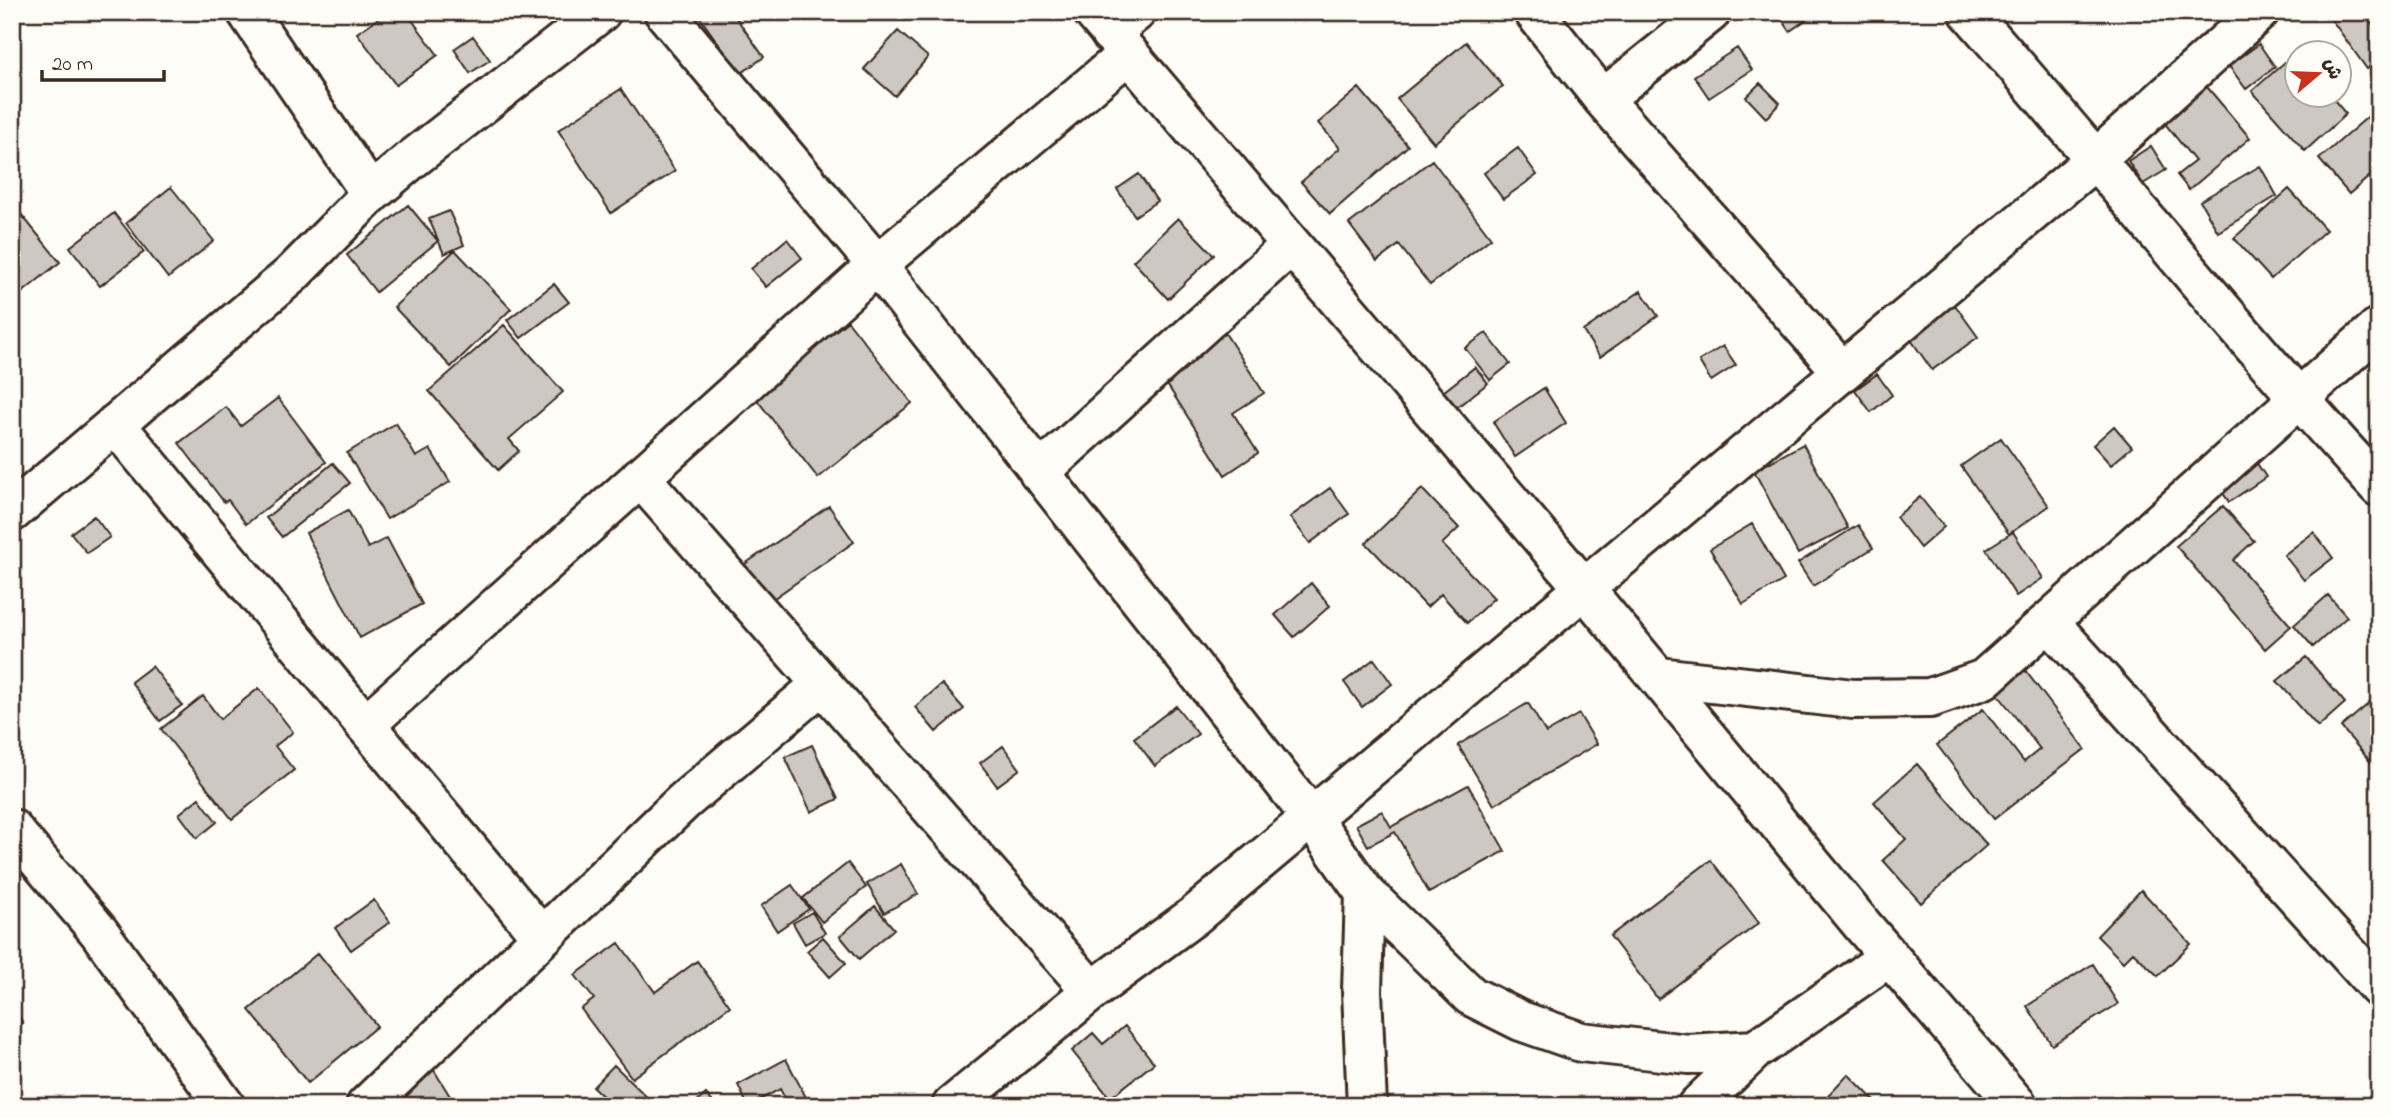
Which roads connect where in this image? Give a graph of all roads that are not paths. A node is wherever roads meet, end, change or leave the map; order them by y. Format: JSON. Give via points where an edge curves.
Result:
{"nodes":[{"id":1,"x":247,"y":12,"type":"edge"},
{"id":2,"x":601,"y":12,"type":"edge"},
{"id":3,"x":664,"y":12,"type":"edge"},
{"id":4,"x":1534,"y":12,"type":"edge"},
{"id":5,"x":1711,"y":12,"type":"edge"},
{"id":6,"x":1969,"y":12,"type":"edge"},
{"id":7,"x":2259,"y":12,"type":"edge"},
{"id":8,"x":1117,"y":28,"type":"edge"},
{"id":9,"x":1603,"y":99,"type":"junction"},
{"id":10,"x":2097,"y":158,"type":"junction"},
{"id":11,"x":371,"y":194,"type":"junction"},
{"id":12,"x":1290,"y":246,"type":"junction"},
{"id":13,"x":877,"y":265,"type":"junction"},
{"id":14,"x":2379,"y":327,"type":"edge"},
{"id":15,"x":1841,"y":370,"type":"junction"},
{"id":16,"x":2298,"y":399,"type":"junction"},
{"id":17,"x":116,"y":424,"type":"junction"},
{"id":18,"x":1039,"y":473,"type":"junction"},
{"id":19,"x":640,"y":477,"type":"junction"},
{"id":20,"x":2379,"y":487,"type":"edge"},
{"id":21,"x":12,"y":512,"type":"edge"},
{"id":22,"x":1584,"y":588,"type":"junction"},
{"id":23,"x":2049,"y":622,"type":"junction"},
{"id":24,"x":1659,"y":677,"type":"junction"},
{"id":25,"x":822,"y":684,"type":"junction"},
{"id":26,"x":365,"y":725,"type":"junction"},
{"id":27,"x":1311,"y":817,"type":"junction"},
{"id":28,"x":12,"y":829,"type":"edge"},
{"id":29,"x":1365,"y":893,"type":"junction"},
{"id":30,"x":541,"y":936,"type":"junction"},
{"id":31,"x":1889,"y":957,"type":"junction"},
{"id":32,"x":2379,"y":988,"type":"edge"},
{"id":33,"x":1092,"y":991,"type":"junction"},
{"id":34,"x":1755,"y":1050,"type":"junction"},
{"id":35,"x":210,"y":1100,"type":"edge"},
{"id":36,"x":366,"y":1106,"type":"edge"},
{"id":37,"x":952,"y":1106,"type":"edge"},
{"id":38,"x":1367,"y":1106,"type":"edge"},
{"id":39,"x":1698,"y":1106,"type":"edge"},
{"id":40,"x":2018,"y":1106,"type":"edge"}],
"edges":[{"from":1,"to":11,"type":"street"},
{"from":2,"to":11,"type":"street"},
{"from":3,"to":13,"type":"street"},
{"from":4,"to":9,"type":"street"},
{"from":5,"to":9,"type":"street"},
{"from":6,"to":10,"type":"street"},
{"from":7,"to":10,"type":"street"},
{"from":8,"to":12,"type":"street"},
{"from":8,"to":13,"type":"street"},
{"from":9,"to":15,"type":"street"},
{"from":10,"to":15,"type":"street"},
{"from":10,"to":16,"type":"street"},
{"from":11,"to":17,"type":"street","via":[[291,275]]},
{"from":12,"to":18,"type":"street"},
{"from":12,"to":22,"type":"street"},
{"from":13,"to":18,"type":"street"},
{"from":13,"to":19,"type":"street"},
{"from":14,"to":16,"type":"street"},
{"from":15,"to":22,"type":"street"},
{"from":16,"to":20,"type":"street"},
{"from":16,"to":23,"type":"street"},
{"from":17,"to":21,"type":"street"},
{"from":17,"to":26,"type":"street"},
{"from":18,"to":27,"type":"street"},
{"from":19,"to":25,"type":"street"},
{"from":19,"to":26,"type":"street"},
{"from":22,"to":24,"type":"street"},
{"from":22,"to":27,"type":"street"},
{"from":23,"to":24,"type":"street","via":[[1984,679],[1930,698],[1853,699]]},
{"from":23,"to":32,"type":"street"},
{"from":24,"to":31,"type":"street"},
{"from":25,"to":30,"type":"street","via":[[683,802]]},
{"from":25,"to":33,"type":"street"},
{"from":26,"to":30,"type":"street"},
{"from":27,"to":29,"type":"street"},
{"from":27,"to":33,"type":"street","via":[[1194,916]]},
{"from":28,"to":35,"type":"street","via":[[158,1009]]},
{"from":29,"to":34,"type":"street","via":[[1471,996],[1521,1021],[1581,1042],[1688,1054]]},
{"from":29,"to":38,"type":"street","via":[[1362,991]]},
{"from":30,"to":36,"type":"street"},
{"from":31,"to":34,"type":"street"},
{"from":31,"to":40,"type":"street"},
{"from":33,"to":37,"type":"street"},
{"from":34,"to":39,"type":"street"}]}
